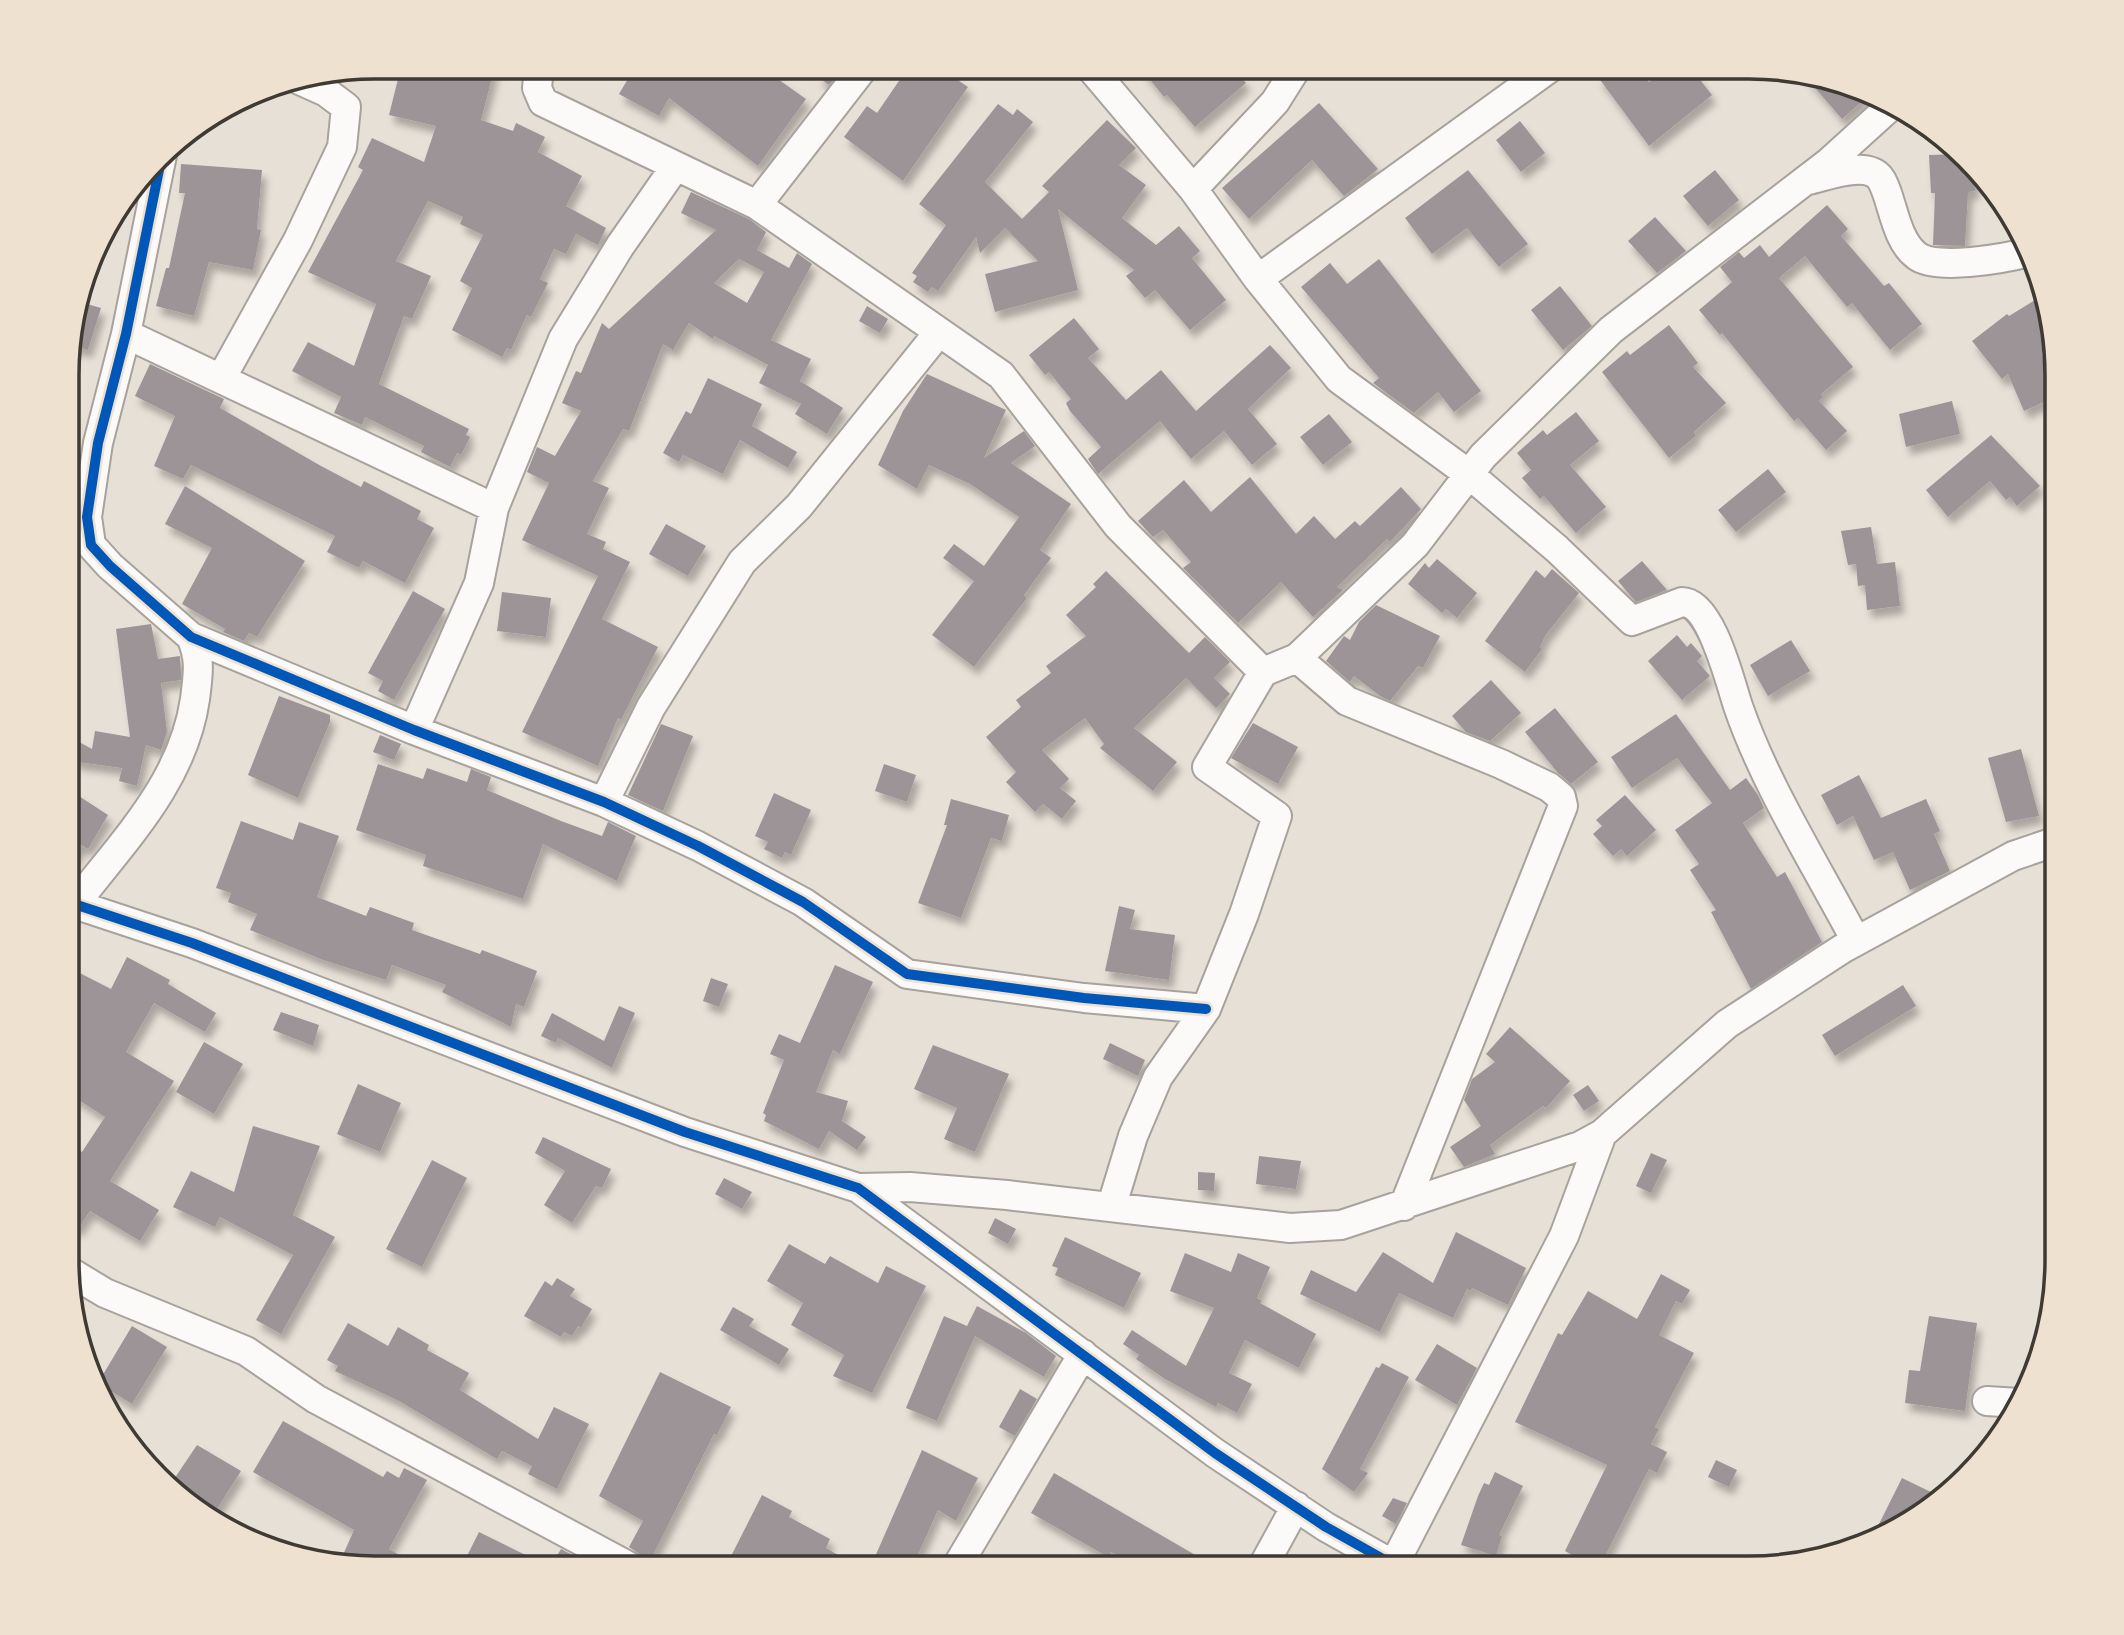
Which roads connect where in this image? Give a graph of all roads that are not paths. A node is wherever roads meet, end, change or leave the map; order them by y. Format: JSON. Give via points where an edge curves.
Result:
{"nodes":[{"id":1,"x":538,"y":79,"type":"edge"},
{"id":2,"x":855,"y":79,"type":"edge"},
{"id":3,"x":1100,"y":79,"type":"edge"},
{"id":4,"x":1289,"y":79,"type":"edge"},
{"id":5,"x":1534,"y":79,"type":"edge"},
{"id":6,"x":311,"y":85,"type":"edge"},
{"id":7,"x":1885,"y":111,"type":"edge"},
{"id":8,"x":675,"y":167,"type":"junction"},
{"id":9,"x":159,"y":172,"type":"edge"},
{"id":10,"x":1806,"y":180,"type":"junction"},
{"id":11,"x":1193,"y":189,"type":"junction"},
{"id":12,"x":757,"y":205,"type":"junction"},
{"id":13,"x":2020,"y":255,"type":"edge"},
{"id":14,"x":1258,"y":279,"type":"junction"},
{"id":15,"x":939,"y":332,"type":"junction"},
{"id":16,"x":126,"y":334,"type":"junction"},
{"id":17,"x":222,"y":377,"type":"junction"},
{"id":18,"x":1471,"y":475,"type":"junction"},
{"id":19,"x":494,"y":508,"type":"junction"},
{"id":20,"x":191,"y":637,"type":"junction"},
{"id":21,"x":1297,"y":657,"type":"junction"},
{"id":22,"x":1263,"y":672,"type":"junction"},
{"id":23,"x":414,"y":730,"type":"junction"},
{"id":24,"x":604,"y":802,"type":"junction"},
{"id":25,"x":2045,"y":845,"type":"edge"},
{"id":26,"x":79,"y":893,"type":"edge"},
{"id":27,"x":79,"y":906,"type":"edge"},
{"id":28,"x":1856,"y":941,"type":"junction"},
{"id":29,"x":1206,"y":1009,"type":"junction"},
{"id":30,"x":1602,"y":1134,"type":"junction"},
{"id":31,"x":858,"y":1188,"type":"junction"},
{"id":32,"x":1112,"y":1205,"type":"junction"},
{"id":33,"x":1404,"y":1206,"type":"junction"},
{"id":34,"x":79,"y":1277,"type":"edge"},
{"id":35,"x":1083,"y":1353,"type":"junction"},
{"id":36,"x":1987,"y":1401,"type":"dead end"},
{"id":37,"x":2009,"y":1402,"type":"edge"},
{"id":38,"x":1296,"y":1506,"type":"junction"},
{"id":39,"x":610,"y":1556,"type":"edge"},
{"id":40,"x":963,"y":1556,"type":"edge"},
{"id":41,"x":1269,"y":1556,"type":"edge"},
{"id":42,"x":1378,"y":1556,"type":"edge"},
{"id":43,"x":1402,"y":1556,"type":"edge"}],
"edges":[{"from":1,"to":8,"type":"street","via":[[543,102]]},
{"from":2,"to":12,"type":"street"},
{"from":3,"to":11,"type":"street"},
{"from":4,"to":11,"type":"street","via":[[1275,102]]},
{"from":5,"to":14,"type":"street"},
{"from":6,"to":17,"type":"street","via":[[346,107],[342,147],[298,240]]},
{"from":7,"to":10,"type":"street"},
{"from":8,"to":12,"type":"street"},
{"from":8,"to":19,"type":"street","via":[[563,339]]},
{"from":9,"to":16,"type":"street"},
{"from":10,"to":13,"type":"street","via":[[1863,169],[1876,173],[1905,242],[1918,257],[1993,262]]},
{"from":10,"to":18,"type":"street","via":[[1611,330],[1483,456]]},
{"from":11,"to":14,"type":"street"},
{"from":12,"to":15,"type":"street"},
{"from":14,"to":18,"type":"street","via":[[1339,379]]},
{"from":15,"to":22,"type":"street","via":[[1001,375],[1118,526]]},
{"from":15,"to":24,"type":"street","via":[[799,506],[742,562],[651,707]]},
{"from":16,"to":17,"type":"street"},
{"from":16,"to":20,"type":"street","via":[[98,443],[87,517],[92,545]]},
{"from":17,"to":19,"type":"street"},
{"from":18,"to":21,"type":"street","via":[[1415,545]]},
{"from":18,"to":28,"type":"street","via":[[1632,621],[1682,602],[1699,609],[1714,634],[1747,733]]},
{"from":19,"to":23,"type":"street","via":[[479,583]]},
{"from":20,"to":23,"type":"street"},
{"from":20,"to":26,"type":"street","via":[[200,664],[190,733],[163,790]]},
{"from":21,"to":22,"type":"street"},
{"from":21,"to":33,"type":"street","via":[[1347,701],[1525,776],[1556,792],[1563,806]]},
{"from":22,"to":29,"type":"street","via":[[1207,767],[1277,816]]},
{"from":23,"to":24,"type":"street"},
{"from":24,"to":29,"type":"street","via":[[803,902],[907,974]]},
{"from":25,"to":28,"type":"street","via":[[2013,856]]},
{"from":27,"to":31,"type":"street","via":[[192,943],[685,1132]]},
{"from":28,"to":30,"type":"street","via":[[1727,1024]]},
{"from":29,"to":32,"type":"street","via":[[1158,1077],[1133,1136]]},
{"from":30,"to":33,"type":"street","via":[[1580,1146]]},
{"from":30,"to":43,"type":"street","via":[[1564,1236]]},
{"from":31,"to":32,"type":"street","via":[[910,1187]]},
{"from":31,"to":35,"type":"street"},
{"from":32,"to":33,"type":"street","via":[[1290,1228],[1341,1225]]},
{"from":34,"to":39,"type":"street","via":[[105,1293],[246,1351],[316,1399]]},
{"from":35,"to":38,"type":"street"},
{"from":35,"to":40,"type":"street"},
{"from":36,"to":37,"type":"street"},
{"from":38,"to":41,"type":"street"},
{"from":38,"to":42,"type":"street"}]}
